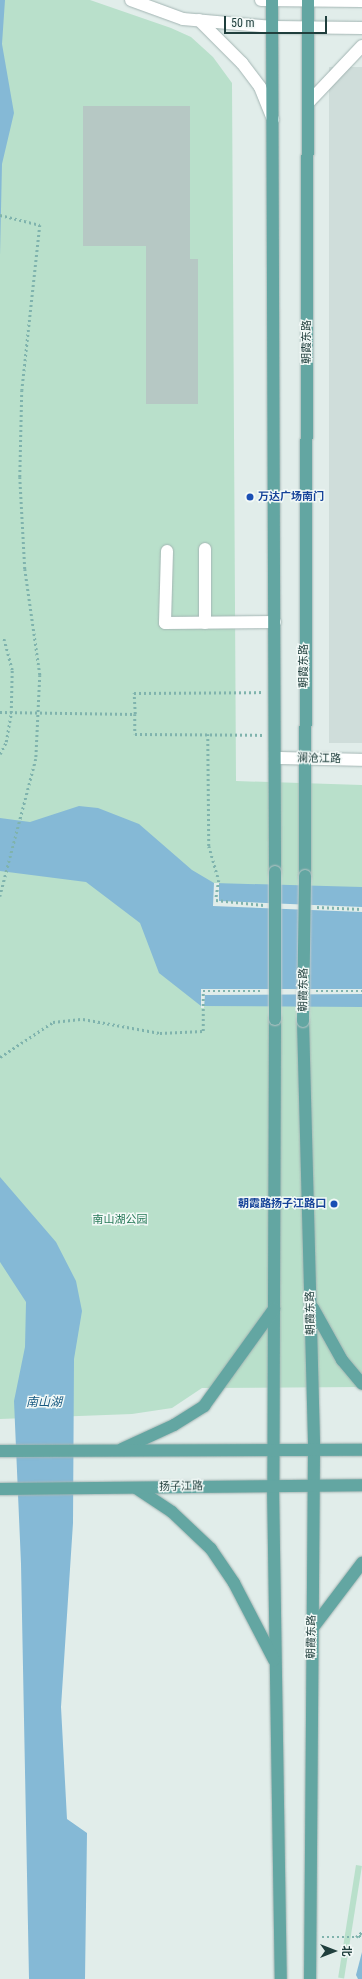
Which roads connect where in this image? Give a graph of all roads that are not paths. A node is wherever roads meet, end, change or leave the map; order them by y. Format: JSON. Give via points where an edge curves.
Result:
{"nodes":[{"id":1,"x":131,"y":0,"type":"edge"},
{"id":2,"x":268,"y":0,"type":"edge"},
{"id":3,"x":308,"y":1,"type":"edge"},
{"id":4,"x":362,"y":1,"type":"edge"},
{"id":5,"x":199,"y":20,"type":"junction"},
{"id":6,"x":273,"y":27,"type":"junction"},
{"id":7,"x":309,"y":27,"type":"junction"},
{"id":8,"x":362,"y":28,"type":"edge"},
{"id":9,"x":362,"y":46,"type":"edge"},
{"id":10,"x":309,"y":102,"type":"junction"},
{"id":11,"x":273,"y":120,"type":"junction"},
{"id":12,"x":205,"y":549,"type":"dead end"},
{"id":13,"x":167,"y":551,"type":"dead end"},
{"id":14,"x":275,"y":622,"type":"junction"},
{"id":15,"x":205,"y":623,"type":"junction"},
{"id":16,"x":275,"y":758,"type":"junction"},
{"id":17,"x":304,"y":758,"type":"junction"},
{"id":18,"x":362,"y":760,"type":"edge"},
{"id":19,"x":310,"y":1301,"type":"junction"},
{"id":20,"x":274,"y":1309,"type":"junction"},
{"id":21,"x":362,"y":1384,"type":"edge"},
{"id":22,"x":4,"y":1450,"type":"edge"},
{"id":23,"x":119,"y":1450,"type":"junction"},
{"id":24,"x":362,"y":1450,"type":"edge"},
{"id":25,"x":274,"y":1451,"type":"junction"},
{"id":26,"x":314,"y":1451,"type":"junction"},
{"id":27,"x":314,"y":1484,"type":"junction"},
{"id":28,"x":273,"y":1485,"type":"junction"},
{"id":29,"x":362,"y":1485,"type":"edge"},
{"id":30,"x":136,"y":1488,"type":"junction"},
{"id":31,"x":4,"y":1489,"type":"edge"},
{"id":32,"x":362,"y":1563,"type":"edge"},
{"id":33,"x":312,"y":1629,"type":"junction"},
{"id":34,"x":276,"y":1663,"type":"junction"},
{"id":35,"x":281,"y":1979,"type":"edge"},
{"id":36,"x":310,"y":1979,"type":"edge"}],
"edges":[{"from":1,"to":5,"type":"street","via":[[183,19]]},
{"from":2,"to":3,"type":"street"},
{"from":2,"to":6,"type":"main road"},
{"from":3,"to":4,"type":"street"},
{"from":3,"to":7,"type":"main road","name":"朝霞东路"},
{"from":5,"to":6,"type":"street"},
{"from":5,"to":11,"type":"street","via":[[242,63],[260,87]]},
{"from":6,"to":7,"type":"street"},
{"from":6,"to":11,"type":"main road"},
{"from":7,"to":8,"type":"street"},
{"from":7,"to":10,"type":"main road","name":"朝霞东路"},
{"from":9,"to":10,"type":"street"},
{"from":10,"to":17,"type":"main road","name":"朝霞东路"},
{"from":11,"to":14,"type":"main road"},
{"from":12,"to":15,"type":"street"},
{"from":13,"to":15,"type":"street","via":[[165,623]]},
{"from":14,"to":15,"type":"street"},
{"from":14,"to":16,"type":"main road"},
{"from":16,"to":17,"type":"street","name":"澜沧江路"},
{"from":16,"to":20,"type":"main road","bridge":true},
{"from":17,"to":18,"type":"street","name":"澜沧江路"},
{"from":17,"to":19,"type":"main road","name":"朝霞东路","bridge":true,"via":[[303,1021]]},
{"from":19,"to":21,"type":"main road","via":[[342,1360]]},
{"from":19,"to":26,"type":"main road","name":"朝霞东路"},
{"from":20,"to":23,"type":"main road","via":[[204,1406],[174,1425]]},
{"from":20,"to":25,"type":"main road"},
{"from":22,"to":23,"type":"main road"},
{"from":23,"to":25,"type":"main road"},
{"from":24,"to":26,"type":"main road"},
{"from":25,"to":26,"type":"main road"},
{"from":25,"to":28,"type":"main road"},
{"from":26,"to":27,"type":"main road","name":"朝霞东路"},
{"from":27,"to":28,"type":"main road","name":"扬子江路"},
{"from":27,"to":29,"type":"main road","name":"扬子江路"},
{"from":27,"to":33,"type":"main road","name":"朝霞东路"},
{"from":28,"to":30,"type":"main road","name":"扬子江路"},
{"from":28,"to":34,"type":"main road"},
{"from":30,"to":31,"type":"main road","name":"扬子江路"},
{"from":30,"to":34,"type":"main road","via":[[172,1512],[211,1549],[234,1583]]},
{"from":32,"to":33,"type":"main road"},
{"from":33,"to":36,"type":"main road","name":"朝霞东路"},
{"from":34,"to":35,"type":"main road"}]}
